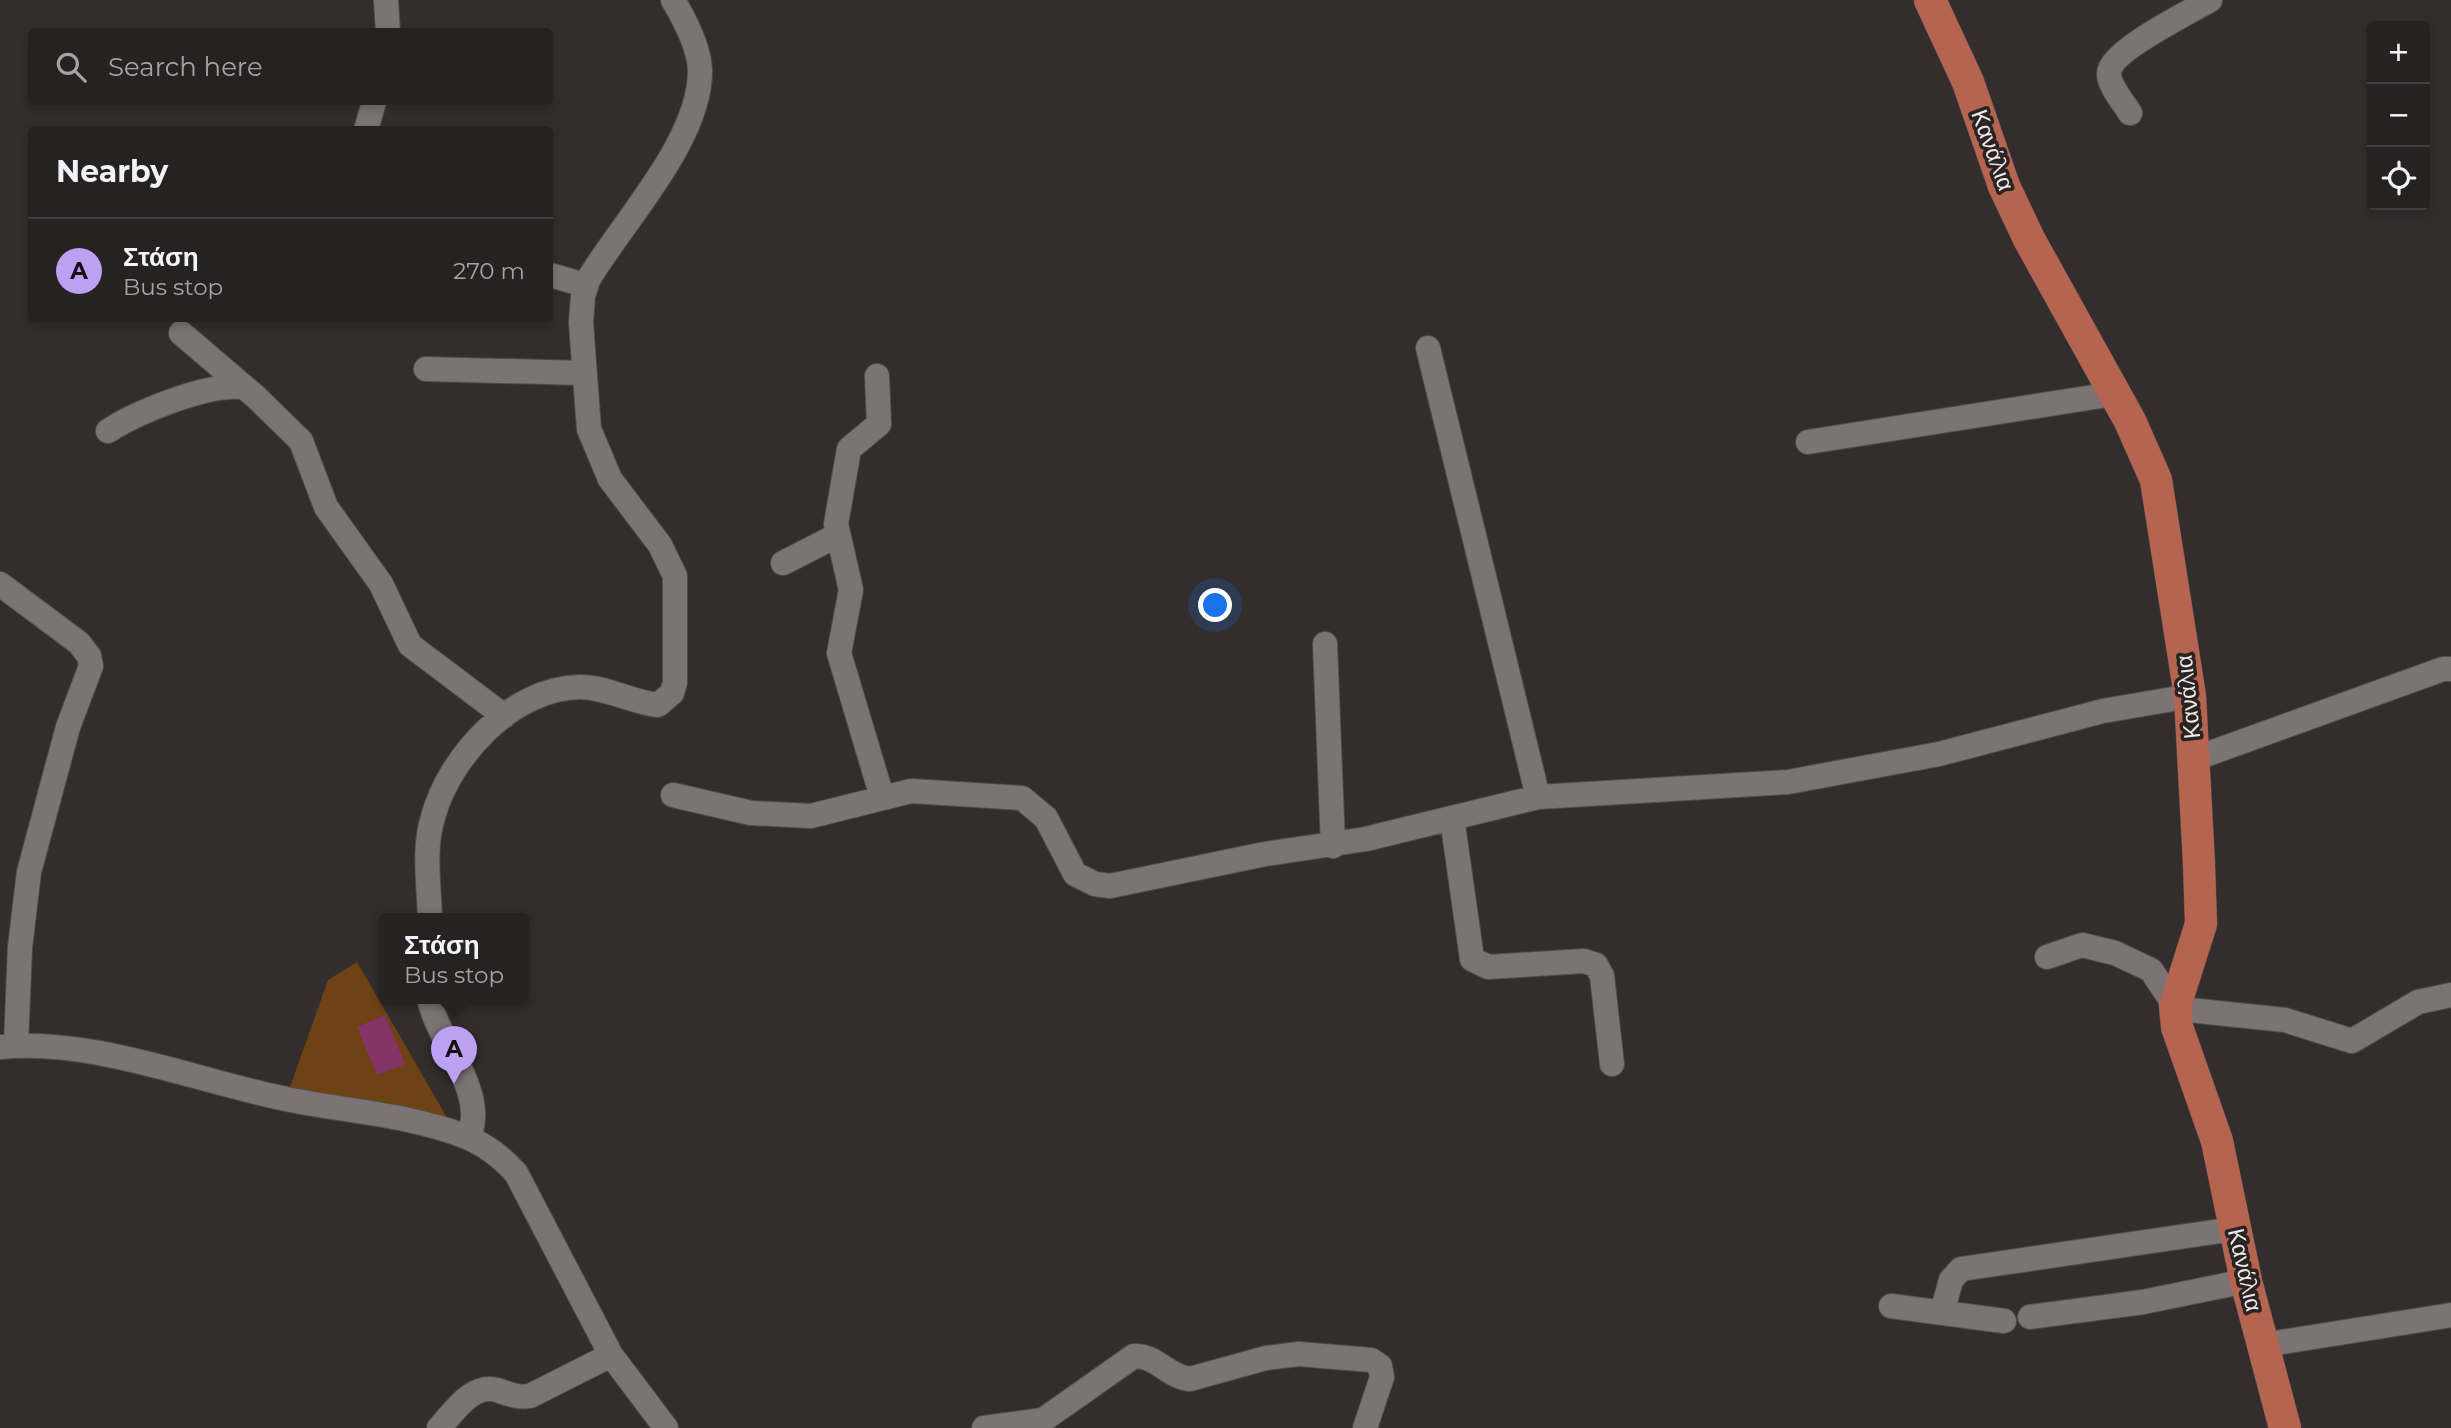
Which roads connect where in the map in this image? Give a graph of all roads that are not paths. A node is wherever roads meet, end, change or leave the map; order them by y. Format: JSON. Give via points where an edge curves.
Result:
{"nodes":[{"id":1,"x":387,"y":0,"type":"edge"},
{"id":2,"x":673,"y":0,"type":"edge"},
{"id":3,"x":1930,"y":0,"type":"edge"},
{"id":4,"x":2192,"y":4,"type":"edge"},
{"id":5,"x":388,"y":28,"type":"edge"},
{"id":6,"x":373,"y":105,"type":"edge"},
{"id":7,"x":2130,"y":113,"type":"dead end"},
{"id":8,"x":367,"y":126,"type":"edge"},
{"id":9,"x":553,"y":276,"type":"edge"},
{"id":10,"x":585,"y":285,"type":"junction"},
{"id":11,"x":181,"y":333,"type":"dead end"},
{"id":12,"x":1428,"y":348,"type":"dead end"},
{"id":13,"x":426,"y":369,"type":"dead end"},
{"id":14,"x":583,"y":373,"type":"junction"},
{"id":15,"x":877,"y":376,"type":"dead end"},
{"id":16,"x":241,"y":387,"type":"junction"},
{"id":17,"x":2113,"y":394,"type":"junction"},
{"id":18,"x":108,"y":431,"type":"dead end"},
{"id":19,"x":1808,"y":442,"type":"dead end"},
{"id":20,"x":836,"y":536,"type":"junction"},
{"id":21,"x":783,"y":563,"type":"dead end"},
{"id":22,"x":0,"y":584,"type":"edge"},
{"id":23,"x":1325,"y":644,"type":"dead end"},
{"id":24,"x":2451,"y":669,"type":"edge"},
{"id":25,"x":2190,"y":696,"type":"junction"},
{"id":26,"x":504,"y":716,"type":"junction"},
{"id":27,"x":2194,"y":759,"type":"junction"},
{"id":28,"x":673,"y":795,"type":"dead end"},
{"id":29,"x":882,"y":797,"type":"junction"},
{"id":30,"x":1538,"y":797,"type":"junction"},
{"id":31,"x":1452,"y":818,"type":"junction"},
{"id":32,"x":1333,"y":846,"type":"junction"},
{"id":33,"x":430,"y":913,"type":"edge"},
{"id":34,"x":2047,"y":957,"type":"dead end"},
{"id":35,"x":2451,"y":995,"type":"edge"},
{"id":36,"x":431,"y":1004,"type":"edge"},
{"id":37,"x":2175,"y":1006,"type":"junction"},
{"id":38,"x":8,"y":1046,"type":"edge"},
{"id":39,"x":1612,"y":1064,"type":"dead end"},
{"id":40,"x":470,"y":1138,"type":"junction"},
{"id":41,"x":2234,"y":1228,"type":"junction"},
{"id":42,"x":2246,"y":1281,"type":"junction"},
{"id":43,"x":1891,"y":1306,"type":"dead end"},
{"id":44,"x":1942,"y":1313,"type":"junction"},
{"id":45,"x":2451,"y":1315,"type":"edge"},
{"id":46,"x":2030,"y":1317,"type":"dead end"},
{"id":47,"x":2004,"y":1321,"type":"dead end"},
{"id":48,"x":2263,"y":1345,"type":"junction"},
{"id":49,"x":611,"y":1355,"type":"junction"},
{"id":50,"x":439,"y":1428,"type":"edge"},
{"id":51,"x":666,"y":1428,"type":"edge"},
{"id":52,"x":984,"y":1428,"type":"edge"},
{"id":53,"x":1365,"y":1428,"type":"edge"},
{"id":54,"x":2285,"y":1428,"type":"edge"}],
"edges":[{"from":1,"to":5,"type":"street"},
{"from":2,"to":10,"type":"street","via":[[697,50],[700,69],[693,114],[668,161]]},
{"from":3,"to":17,"type":"main road","name":"Κανάλια","via":[[1968,82],[2004,186]]},
{"from":4,"to":7,"type":"street","via":[[2112,63],[2111,82]]},
{"from":6,"to":8,"type":"street"},
{"from":9,"to":10,"type":"street"},
{"from":10,"to":14,"type":"street"},
{"from":11,"to":16,"type":"street"},
{"from":12,"to":30,"type":"street"},
{"from":13,"to":14,"type":"street"},
{"from":14,"to":26,"type":"street","via":[[597,452],[621,496],[660,545],[675,576],[672,693],[658,705],[581,687],[534,696]]},
{"from":15,"to":20,"type":"street","via":[[879,424],[849,449]]},
{"from":16,"to":18,"type":"street","via":[[146,410]]},
{"from":16,"to":26,"type":"street","via":[[301,440],[326,507],[385,590],[410,645]]},
{"from":17,"to":19,"type":"street"},
{"from":17,"to":25,"type":"main road","name":"Κανάλια","via":[[2156,480]]},
{"from":20,"to":21,"type":"street"},
{"from":20,"to":29,"type":"street","via":[[851,590],[839,653]]},
{"from":22,"to":38,"type":"street","via":[[79,643],[91,666],[64,740],[29,872]]},
{"from":23,"to":32,"type":"street"},
{"from":24,"to":27,"type":"street"},
{"from":25,"to":27,"type":"main road","name":"Κανάλια"},
{"from":25,"to":30,"type":"street","via":[[2103,711],[1939,754],[1787,782]]},
{"from":26,"to":33,"type":"street","via":[[454,770],[433,816],[428,843]]},
{"from":27,"to":37,"type":"main road","name":"Κανάλια","via":[[2201,925]]},
{"from":28,"to":29,"type":"street","via":[[751,813],[811,816]]},
{"from":29,"to":32,"type":"street","via":[[922,791],[1022,798],[1046,818],[1075,874],[1110,886]]},
{"from":30,"to":31,"type":"street"},
{"from":31,"to":32,"type":"street"},
{"from":31,"to":39,"type":"street","via":[[1472,959],[1488,967],[1584,961],[1596,965],[1602,976]]},
{"from":34,"to":37,"type":"street","via":[[2082,945],[2115,953],[2155,974]]},
{"from":35,"to":37,"type":"street","via":[[2418,1002],[2352,1041],[2284,1020]]},
{"from":36,"to":40,"type":"street","via":[[470,1095]]},
{"from":37,"to":41,"type":"main road","name":"Κανάλια","via":[[2181,1043],[2217,1142]]},
{"from":38,"to":40,"type":"street","via":[[59,1048],[142,1063]]},
{"from":40,"to":49,"type":"street","via":[[496,1152],[516,1173]]},
{"from":41,"to":42,"type":"main road","name":"Κανάλια"},
{"from":41,"to":44,"type":"street","via":[[1965,1268],[1953,1275]]},
{"from":42,"to":46,"type":"street","via":[[2143,1302]]},
{"from":42,"to":48,"type":"main road","name":"Κανάλια"},
{"from":43,"to":44,"type":"street"},
{"from":44,"to":47,"type":"street"},
{"from":45,"to":48,"type":"street"},
{"from":48,"to":54,"type":"main road","name":"Κανάλια"},
{"from":49,"to":50,"type":"street","via":[[530,1396],[479,1390]]},
{"from":49,"to":51,"type":"street"},
{"from":52,"to":53,"type":"street","via":[[1043,1420],[1134,1356],[1148,1357],[1178,1377],[1189,1378],[1299,1354],[1371,1360],[1380,1366],[1382,1377]]}]}
